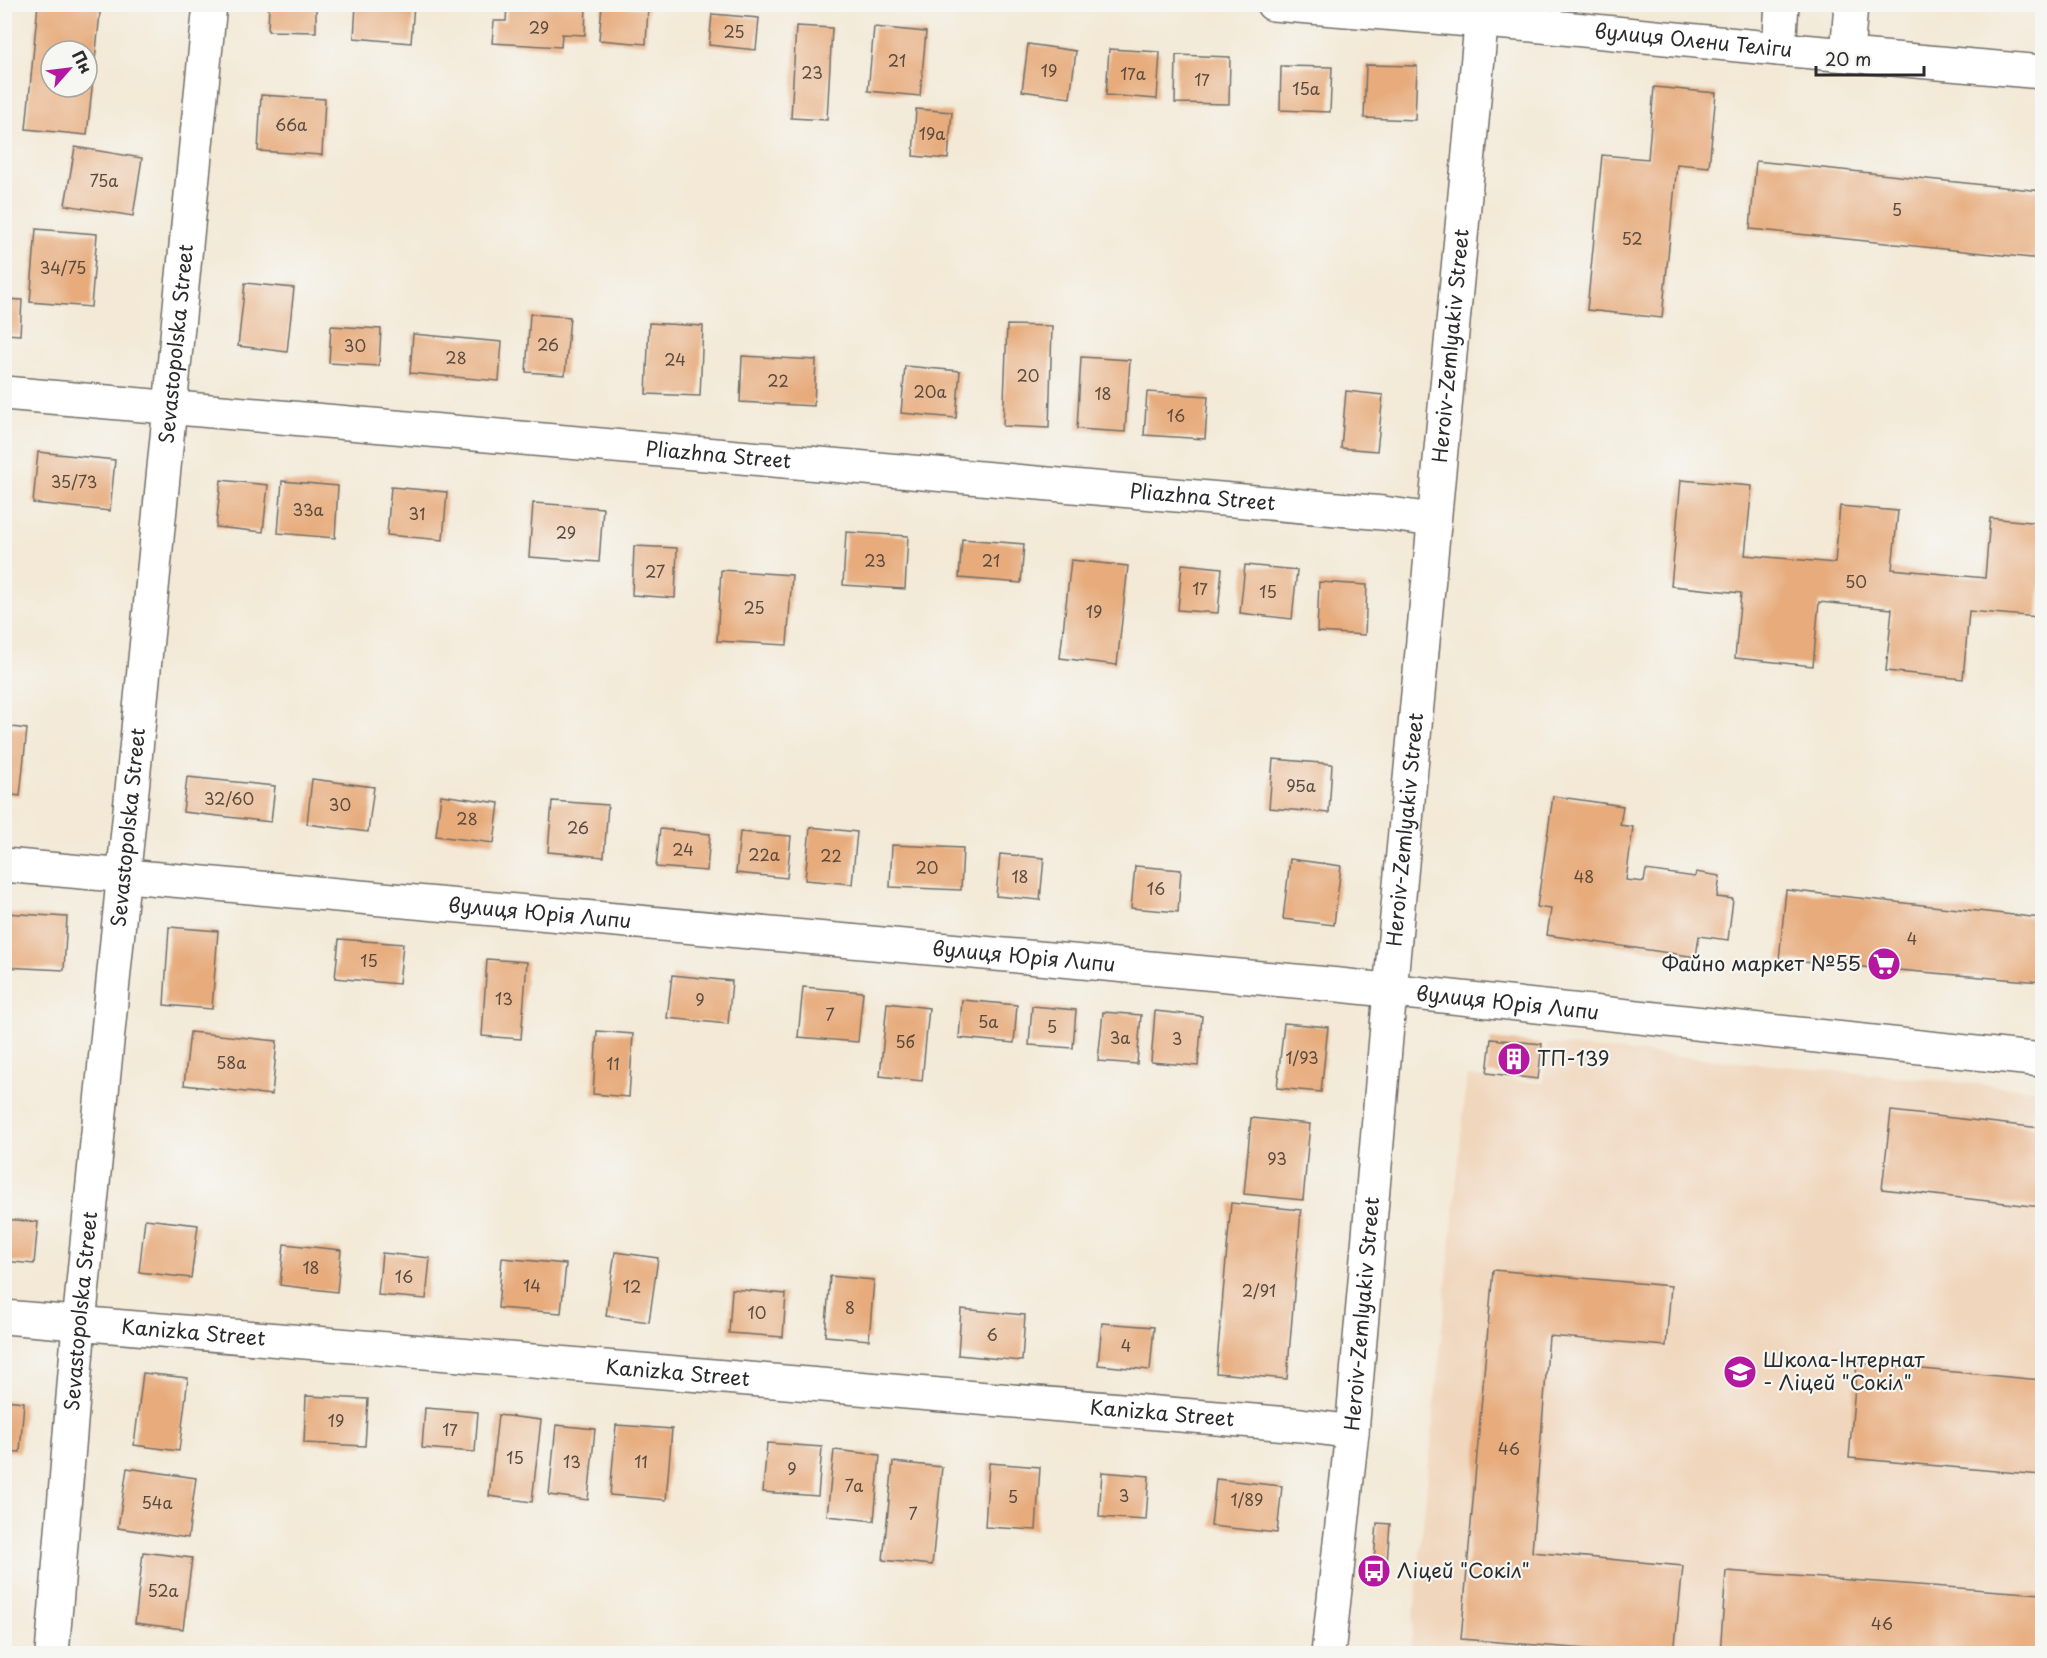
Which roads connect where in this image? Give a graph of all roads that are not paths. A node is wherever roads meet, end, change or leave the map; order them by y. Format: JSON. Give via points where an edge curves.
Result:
{"nodes":[{"id":1,"x":210,"y":4,"type":"edge"},
{"id":2,"x":1273,"y":4,"type":"edge"},
{"id":3,"x":1782,"y":4,"type":"edge"},
{"id":4,"x":1851,"y":4,"type":"edge"},
{"id":5,"x":1482,"y":14,"type":"edge"},
{"id":6,"x":1779,"y":49,"type":"junction"},
{"id":7,"x":1847,"y":55,"type":"junction"},
{"id":8,"x":2043,"y":72,"type":"edge"},
{"id":9,"x":4,"y":393,"type":"edge"},
{"id":10,"x":170,"y":409,"type":"junction"},
{"id":11,"x":1433,"y":520,"type":"junction"},
{"id":12,"x":4,"y":865,"type":"edge"},
{"id":13,"x":122,"y":876,"type":"junction"},
{"id":14,"x":1390,"y":991,"type":"junction"},
{"id":15,"x":2043,"y":1060,"type":"edge"},
{"id":16,"x":4,"y":1317,"type":"edge"},
{"id":17,"x":79,"y":1324,"type":"junction"},
{"id":18,"x":1352,"y":1432,"type":"junction"},
{"id":19,"x":52,"y":1653,"type":"edge"},
{"id":20,"x":1329,"y":1653,"type":"edge"}],
"edges":[{"from":1,"to":10,"type":"street","name":"Sevastopolska Street"},
{"from":2,"to":5,"type":"street","name":"вулиця Олени Теліги"},
{"from":3,"to":6,"type":"street"},
{"from":4,"to":7,"type":"street"},
{"from":5,"to":6,"type":"street","name":"вулиця Олени Теліги","via":[[1532,25]]},
{"from":5,"to":11,"type":"street","name":"Heroiv-Zemlyakiv Street"},
{"from":6,"to":7,"type":"street","name":"вулиця Олени Теліги"},
{"from":7,"to":8,"type":"street","name":"вулиця Олени Теліги"},
{"from":9,"to":10,"type":"street","name":"Pliazhna Street"},
{"from":10,"to":11,"type":"street","name":"Pliazhna Street"},
{"from":10,"to":13,"type":"street","name":"Sevastopolska Street"},
{"from":11,"to":14,"type":"street","name":"Heroiv-Zemlyakiv Street"},
{"from":12,"to":13,"type":"street","name":"вулиця Юрія Липи"},
{"from":13,"to":14,"type":"street","name":"вулиця Юрія Липи"},
{"from":13,"to":17,"type":"street","name":"Sevastopolska Street"},
{"from":14,"to":15,"type":"street","name":"вулиця Юрія Липи"},
{"from":14,"to":18,"type":"street","name":"Heroiv-Zemlyakiv Street"},
{"from":16,"to":17,"type":"street","name":"Kanizka Street"},
{"from":17,"to":18,"type":"street","name":"Kanizka Street"},
{"from":17,"to":19,"type":"street","name":"Sevastopolska Street"},
{"from":18,"to":20,"type":"street","name":"Heroiv-Zemlyakiv Street"}]}
